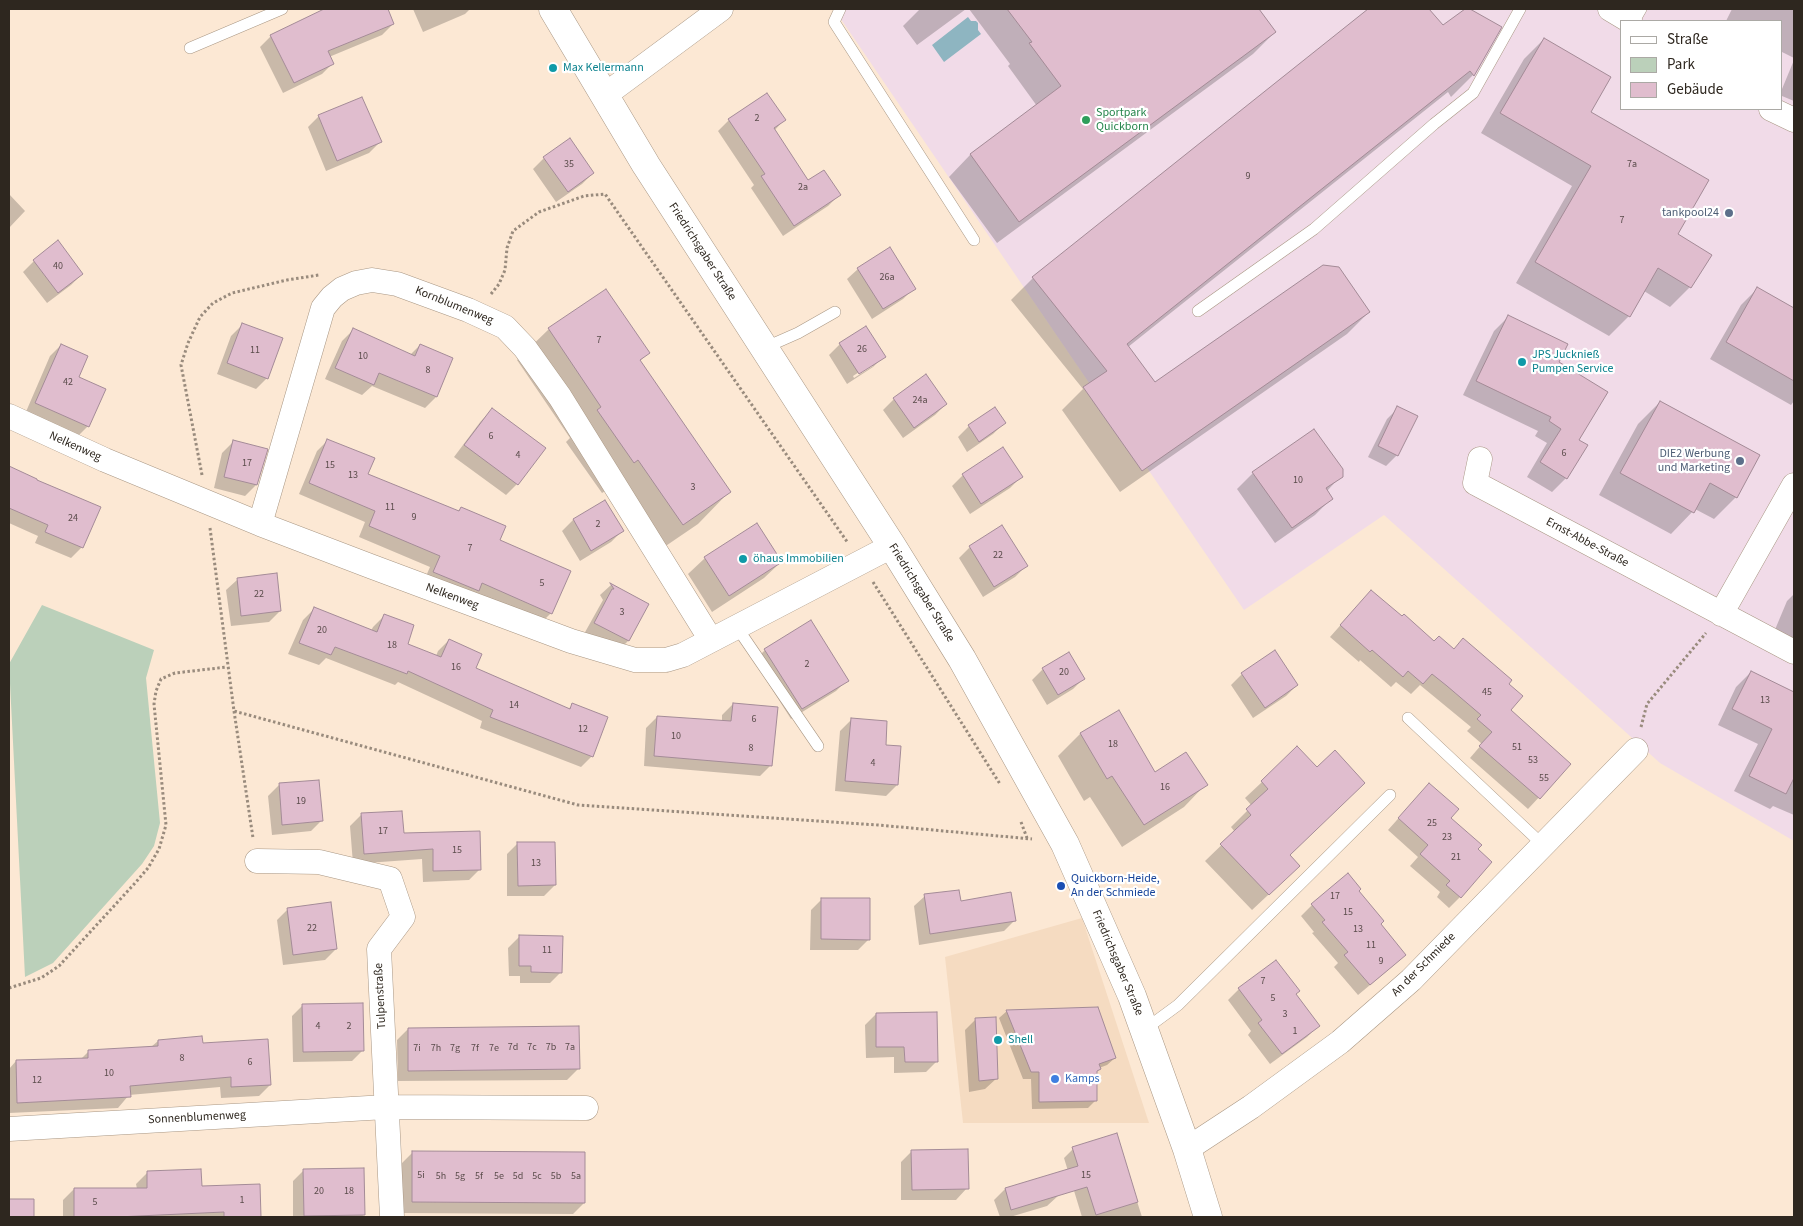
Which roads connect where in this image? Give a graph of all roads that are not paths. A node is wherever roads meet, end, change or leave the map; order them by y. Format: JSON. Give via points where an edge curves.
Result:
{"nodes":[{"id":1,"x":282,"y":9,"type":"edge"},
{"id":2,"x":553,"y":9,"type":"edge"},
{"id":3,"x":721,"y":9,"type":"edge"},
{"id":4,"x":840,"y":9,"type":"edge"},
{"id":5,"x":1610,"y":9,"type":"edge"},
{"id":6,"x":1641,"y":9,"type":"edge"},
{"id":7,"x":1517,"y":10,"type":"edge"},
{"id":8,"x":1628,"y":20,"type":"edge"},
{"id":9,"x":1635,"y":20,"type":"edge"},
{"id":10,"x":190,"y":48,"type":"dead end"},
{"id":11,"x":605,"y":95,"type":"junction"},
{"id":12,"x":1773,"y":110,"type":"edge"},
{"id":13,"x":1794,"y":120,"type":"edge"},
{"id":14,"x":974,"y":240,"type":"dead end"},
{"id":15,"x":1198,"y":311,"type":"dead end"},
{"id":16,"x":835,"y":312,"type":"dead end"},
{"id":17,"x":764,"y":348,"type":"junction"},
{"id":18,"x":9,"y":416,"type":"edge"},
{"id":19,"x":1480,"y":459,"type":"dead end"},
{"id":20,"x":1794,"y":485,"type":"edge"},
{"id":21,"x":260,"y":524,"type":"junction"},
{"id":22,"x":892,"y":546,"type":"junction"},
{"id":23,"x":1721,"y":614,"type":"junction"},
{"id":24,"x":736,"y":626,"type":"junction"},
{"id":25,"x":711,"y":640,"type":"junction"},
{"id":26,"x":1794,"y":652,"type":"edge"},
{"id":27,"x":1408,"y":718,"type":"dead end"},
{"id":28,"x":818,"y":746,"type":"dead end"},
{"id":29,"x":1636,"y":750,"type":"road end"},
{"id":30,"x":1390,"y":795,"type":"dead end"},
{"id":31,"x":1543,"y":844,"type":"junction"},
{"id":32,"x":257,"y":861,"type":"road end"},
{"id":33,"x":1144,"y":1030,"type":"junction"},
{"id":34,"x":386,"y":1108,"type":"junction"},
{"id":35,"x":586,"y":1108,"type":"dead end"},
{"id":36,"x":9,"y":1129,"type":"edge"},
{"id":37,"x":1187,"y":1150,"type":"junction"},
{"id":38,"x":392,"y":1217,"type":"edge"},
{"id":39,"x":1208,"y":1217,"type":"edge"}],
"edges":[{"from":1,"to":10,"type":"lane"},
{"from":2,"to":11,"type":"main road","name":"Friedrichsgaber Straße"},
{"from":3,"to":11,"type":"street"},
{"from":4,"to":14,"type":"lane","via":[[834,22]]},
{"from":5,"to":8,"type":"street"},
{"from":6,"to":9,"type":"lane"},
{"from":7,"to":15,"type":"lane","via":[[1473,93],[1314,229]]},
{"from":11,"to":17,"type":"main road","name":"Friedrichsgaber Straße","via":[[646,165]]},
{"from":12,"to":13,"type":"street"},
{"from":16,"to":17,"type":"lane"},
{"from":17,"to":22,"type":"main road","name":"Friedrichsgaber Straße"},
{"from":18,"to":21,"type":"street","name":"Nelkenweg"},
{"from":19,"to":23,"type":"street","name":"Ernst-Abbe-Straße","via":[[1475,483]]},
{"from":20,"to":23,"type":"street"},
{"from":21,"to":25,"type":"street","name":"Nelkenweg","via":[[571,641],[635,660],[666,660]]},
{"from":21,"to":25,"type":"street","name":"Kornblumenweg","via":[[323,308],[342,289],[372,280],[413,289],[505,327],[525,348],[560,397]]},
{"from":22,"to":24,"type":"street","name":"Nelkenweg"},
{"from":22,"to":33,"type":"main road","name":"Friedrichsgaber Straße","via":[[962,659],[1065,844]]},
{"from":23,"to":26,"type":"street","name":"Ernst-Abbe-Straße"},
{"from":24,"to":25,"type":"street","name":"Nelkenweg"},
{"from":24,"to":28,"type":"lane"},
{"from":27,"to":31,"type":"lane"},
{"from":29,"to":31,"type":"street","name":"An der Schmiede"},
{"from":30,"to":33,"type":"lane","via":[[1178,1005]]},
{"from":31,"to":37,"type":"street","name":"An der Schmiede","via":[[1411,980],[1340,1042]]},
{"from":32,"to":34,"type":"street","name":"Tulpenstraße","via":[[320,862],[390,879],[402,917],[379,949]]},
{"from":33,"to":37,"type":"main road","name":"Friedrichsgaber Straße"},
{"from":34,"to":35,"type":"street"},
{"from":34,"to":36,"type":"street","name":"Sonnenblumenweg"},
{"from":34,"to":38,"type":"street","name":"Tulpenstraße"},
{"from":37,"to":39,"type":"main road","name":"Friedrichsgaber Straße"}]}
